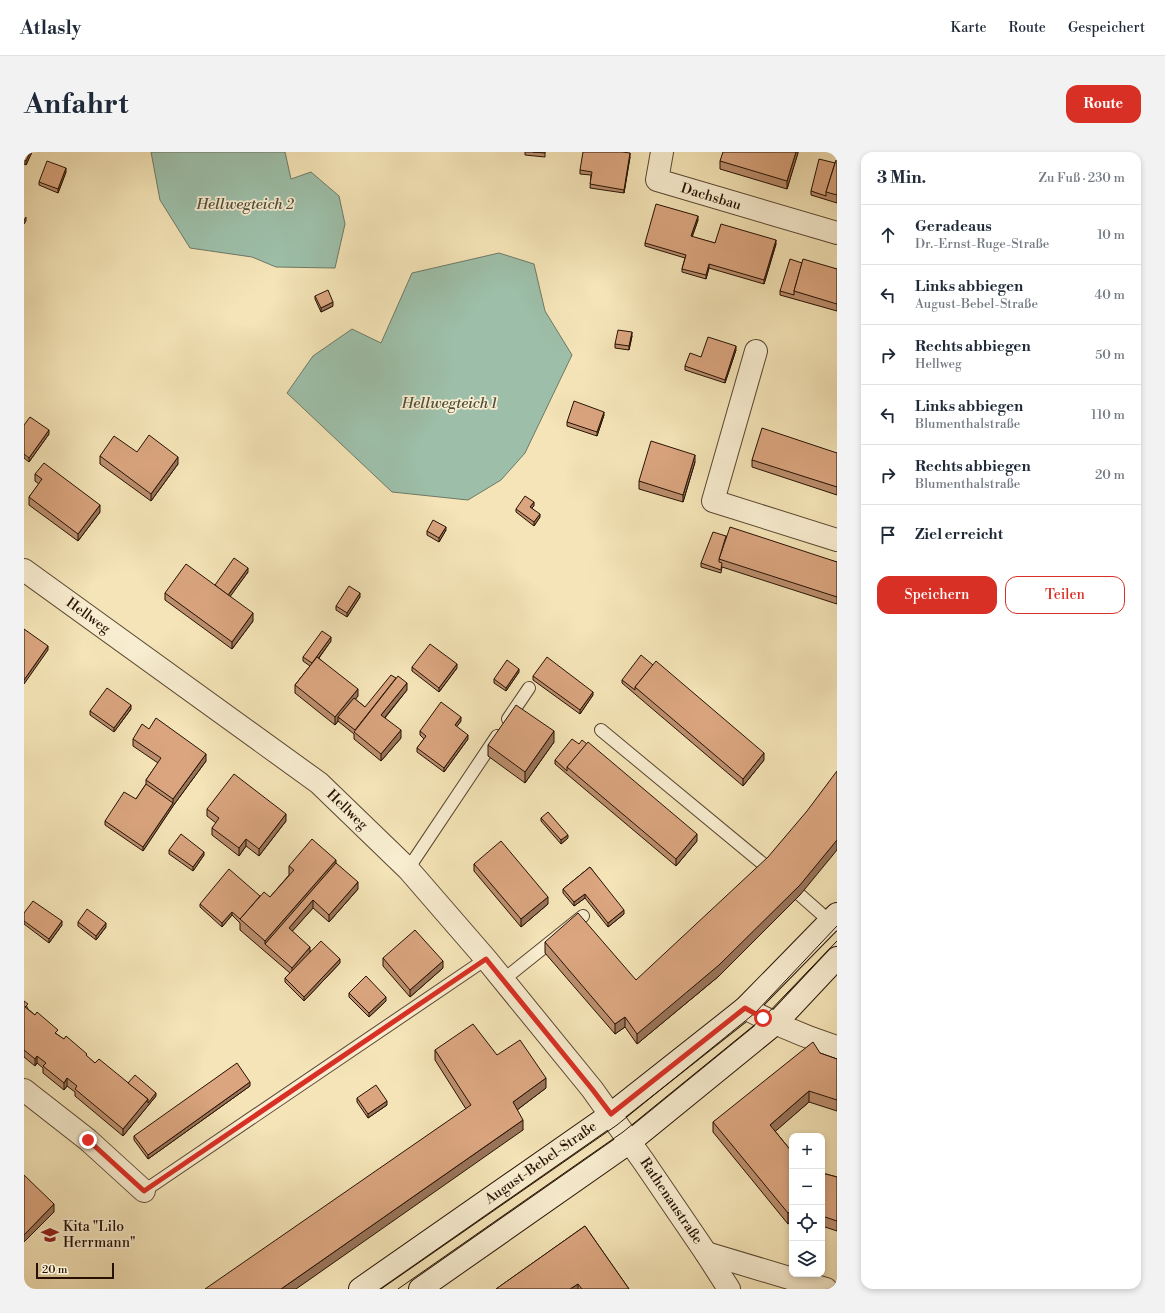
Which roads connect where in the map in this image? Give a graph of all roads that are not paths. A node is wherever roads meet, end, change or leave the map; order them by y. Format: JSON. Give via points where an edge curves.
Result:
{"nodes":[{"id":1,"x":662,"y":152,"type":"edge"},
{"id":2,"x":837,"y":233,"type":"edge"},
{"id":3,"x":756,"y":350,"type":"dead end"},
{"id":4,"x":837,"y":540,"type":"edge"},
{"id":5,"x":24,"y":570,"type":"edge"},
{"id":6,"x":529,"y":688,"type":"dead end"},
{"id":7,"x":601,"y":730,"type":"dead end"},
{"id":8,"x":768,"y":868,"type":"edge"},
{"id":9,"x":408,"y":869,"type":"junction"},
{"id":10,"x":800,"y":895,"type":"edge"},
{"id":11,"x":583,"y":916,"type":"edge"},
{"id":12,"x":835,"y":921,"type":"edge"},
{"id":13,"x":837,"y":958,"type":"edge"},
{"id":14,"x":486,"y":959,"type":"junction"},
{"id":15,"x":503,"y":980,"type":"junction"},
{"id":16,"x":745,"y":1008,"type":"junction"},
{"id":17,"x":776,"y":1023,"type":"junction"},
{"id":18,"x":837,"y":1047,"type":"edge"},
{"id":19,"x":24,"y":1090,"type":"edge"},
{"id":20,"x":611,"y":1114,"type":"junction"},
{"id":21,"x":630,"y":1142,"type":"junction"},
{"id":22,"x":144,"y":1191,"type":"joint"},
{"id":23,"x":706,"y":1253,"type":"junction"},
{"id":24,"x":360,"y":1289,"type":"edge"},
{"id":25,"x":420,"y":1289,"type":"edge"},
{"id":26,"x":728,"y":1289,"type":"edge"},
{"id":27,"x":826,"y":1289,"type":"edge"}],
"edges":[{"from":1,"to":2,"type":"street","name":"Dachsbau","via":[[657,180]]},
{"from":3,"to":4,"type":"street","via":[[713,501]]},
{"from":5,"to":9,"type":"street","name":"Hellweg","via":[[319,783]]},
{"from":6,"to":9,"type":"lane"},
{"from":7,"to":8,"type":"lane"},
{"from":9,"to":14,"type":"street","name":"Hellweg"},
{"from":10,"to":12,"type":"lane"},
{"from":11,"to":15,"type":"lane"},
{"from":12,"to":16,"type":"street","name":"August-Bebel-Straße"},
{"from":13,"to":17,"type":"street"},
{"from":14,"to":15,"type":"street","name":"Hellweg"},
{"from":14,"to":22,"type":"lane"},
{"from":15,"to":20,"type":"street","name":"Hellweg"},
{"from":16,"to":17,"type":"street"},
{"from":16,"to":20,"type":"street","name":"August-Bebel-Straße"},
{"from":17,"to":18,"type":"street","via":[[807,1038]]},
{"from":17,"to":21,"type":"street"},
{"from":19,"to":22,"type":"street","via":[[88,1140]]},
{"from":20,"to":21,"type":"street","name":"Rathenaustraße"},
{"from":20,"to":24,"type":"street","name":"August-Bebel-Straße"},
{"from":21,"to":23,"type":"street","name":"Rathenaustraße"},
{"from":21,"to":25,"type":"street"},
{"from":23,"to":26,"type":"street","name":"Rathenaustraße"},
{"from":23,"to":27,"type":"street"}]}
